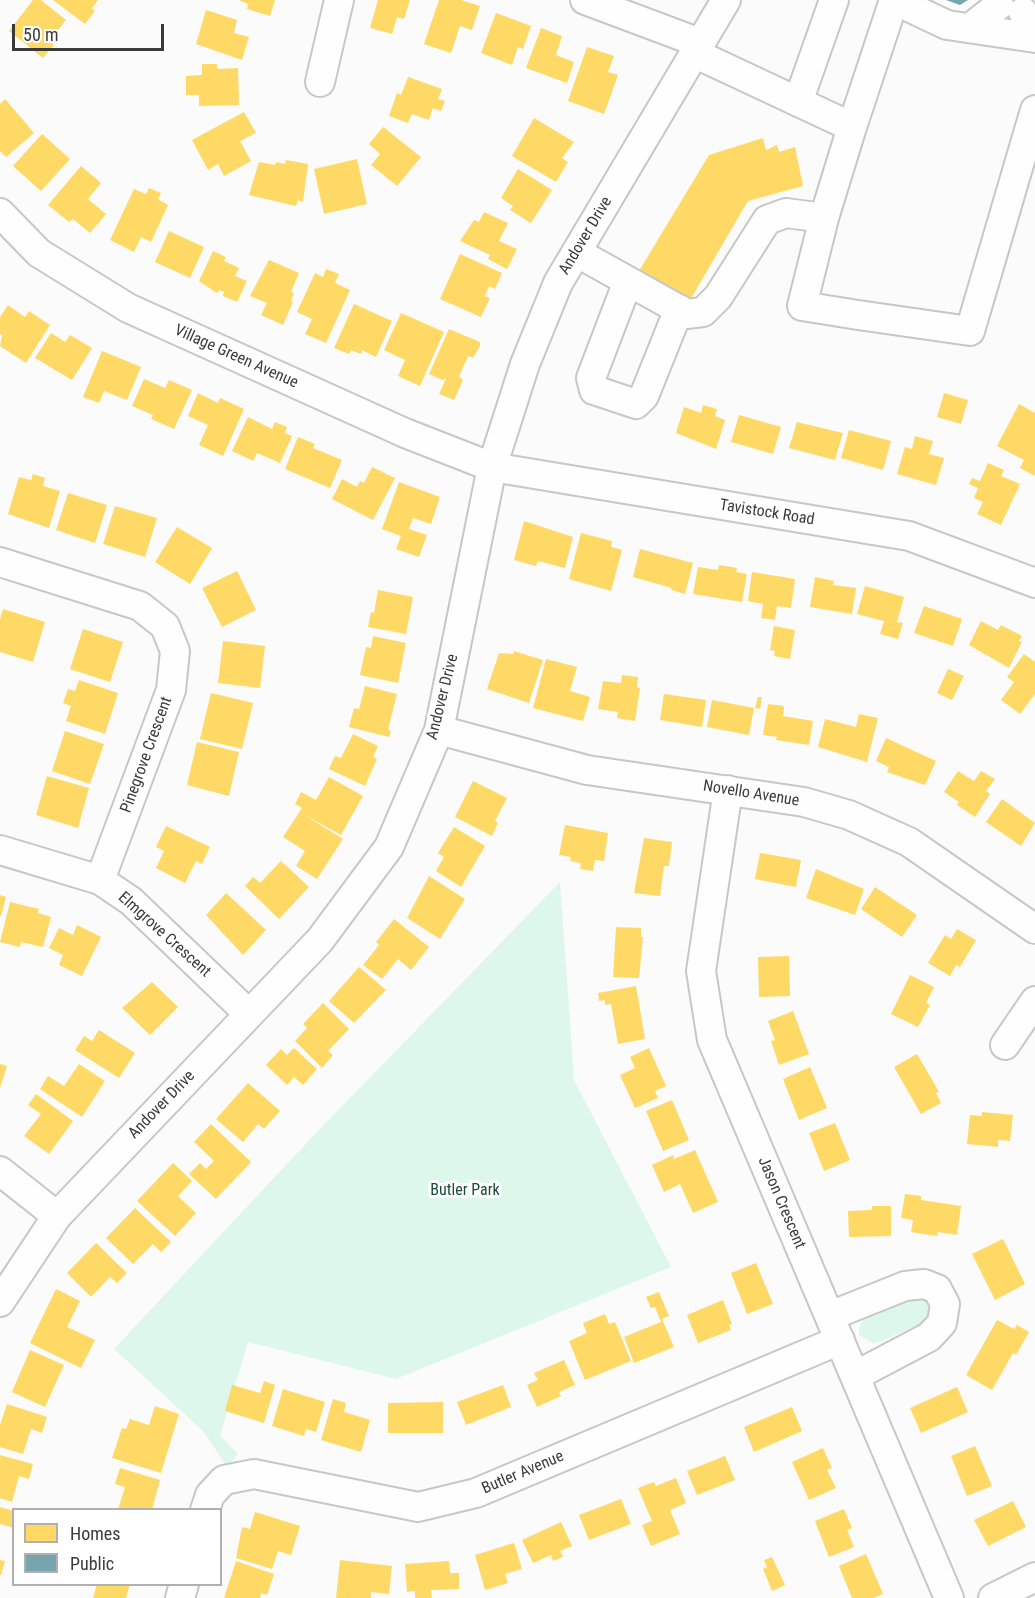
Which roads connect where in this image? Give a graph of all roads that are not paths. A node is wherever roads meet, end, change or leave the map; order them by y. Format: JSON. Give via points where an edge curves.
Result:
{"nodes":[{"id":1,"x":339,"y":0,"type":"edge"},
{"id":2,"x":585,"y":0,"type":"edge"},
{"id":3,"x":726,"y":0,"type":"edge"},
{"id":4,"x":834,"y":0,"type":"edge"},
{"id":5,"x":894,"y":0,"type":"edge"},
{"id":6,"x":1019,"y":16,"type":"edge"},
{"id":7,"x":970,"y":28,"type":"junction"},
{"id":8,"x":1035,"y":39,"type":"edge"},
{"id":9,"x":697,"y":48,"type":"junction"},
{"id":10,"x":320,"y":82,"type":"dead end"},
{"id":11,"x":798,"y":102,"type":"junction"},
{"id":12,"x":1035,"y":110,"type":"edge"},
{"id":13,"x":852,"y":128,"type":"junction"},
{"id":14,"x":0,"y":213,"type":"edge"},
{"id":15,"x":824,"y":218,"type":"junction"},
{"id":16,"x":576,"y":252,"type":"junction"},
{"id":17,"x":628,"y":281,"type":"junction"},
{"id":18,"x":679,"y":309,"type":"junction"},
{"id":19,"x":492,"y":467,"type":"junction"},
{"id":20,"x":0,"y":562,"type":"edge"},
{"id":21,"x":1034,"y":581,"type":"edge"},
{"id":22,"x":439,"y":730,"type":"junction"},
{"id":23,"x":728,"y":790,"type":"junction"},
{"id":24,"x":0,"y":850,"type":"edge"},
{"id":25,"x":100,"y":880,"type":"junction"},
{"id":26,"x":1035,"y":929,"type":"edge"},
{"id":27,"x":1035,"y":1001,"type":"edge"},
{"id":28,"x":249,"y":1014,"type":"junction"},
{"id":29,"x":1005,"y":1045,"type":"dead end"},
{"id":30,"x":0,"y":1171,"type":"edge"},
{"id":31,"x":57,"y":1216,"type":"junction"},
{"id":32,"x":0,"y":1302,"type":"edge"},
{"id":33,"x":835,"y":1328,"type":"junction"},
{"id":34,"x":855,"y":1376,"type":"junction"},
{"id":35,"x":205,"y":1508,"type":"edge"},
{"id":36,"x":1035,"y":1577,"type":"edge"},
{"id":37,"x":949,"y":1598,"type":"edge"},
{"id":38,"x":993,"y":1598,"type":"edge"}],
"edges":[{"from":1,"to":10,"type":"street"},
{"from":2,"to":9,"type":"street"},
{"from":3,"to":9,"type":"street","name":"Andover Drive"},
{"from":4,"to":11,"type":"street"},
{"from":5,"to":7,"type":"street","via":[[947,25]]},
{"from":5,"to":13,"type":"street"},
{"from":6,"to":7,"type":"street"},
{"from":7,"to":8,"type":"street"},
{"from":9,"to":11,"type":"street"},
{"from":9,"to":16,"type":"street","name":"Andover Drive"},
{"from":11,"to":13,"type":"street"},
{"from":12,"to":15,"type":"street","via":[[970,331],[802,306]]},
{"from":13,"to":15,"type":"street"},
{"from":14,"to":19,"type":"street","name":"Village Green Avenue","via":[[39,253],[128,308],[405,433]]},
{"from":15,"to":18,"type":"street","via":[[786,213],[767,220],[718,297],[703,312],[687,314]]},
{"from":16,"to":17,"type":"street"},
{"from":16,"to":19,"type":"street","name":"Andover Drive","via":[[558,284],[525,364]]},
{"from":17,"to":18,"type":"street"},
{"from":17,"to":18,"type":"street","via":[[591,378],[594,390],[636,404],[644,396]]},
{"from":19,"to":21,"type":"street","name":"Tavistock Road","via":[[909,536]]},
{"from":19,"to":22,"type":"street","name":"Andover Drive"},
{"from":20,"to":25,"type":"street","name":"Pinegrove Crescent","via":[[140,606],[165,626],[175,651],[171,690]]},
{"from":22,"to":23,"type":"street","name":"Novello Avenue","via":[[587,770]]},
{"from":22,"to":28,"type":"street","name":"Andover Drive","via":[[389,847],[320,940]]},
{"from":23,"to":26,"type":"street","name":"Novello Avenue","via":[[804,802],[859,819],[909,842]]},
{"from":23,"to":33,"type":"street","name":"Jason Crescent","via":[[701,971],[712,1040]]},
{"from":24,"to":25,"type":"street","name":"Elmgrove Crescent"},
{"from":25,"to":28,"type":"street","name":"Elmgrove Crescent","via":[[131,901]]},
{"from":27,"to":29,"type":"street"},
{"from":28,"to":31,"type":"street","name":"Andover Drive"},
{"from":30,"to":31,"type":"street"},
{"from":31,"to":32,"type":"street","name":"Andover Drive"},
{"from":33,"to":34,"type":"street","name":"Jason Crescent"},
{"from":33,"to":34,"type":"street","name":"Butler Avenue","via":[[905,1286],[924,1284],[937,1289],[945,1304],[942,1323],[929,1337]]},
{"from":33,"to":35,"type":"street","name":"Butler Avenue","via":[[476,1493],[418,1507],[254,1474],[224,1480],[210,1495]]},
{"from":34,"to":37,"type":"street","name":"Jason Crescent"},
{"from":36,"to":38,"type":"street"}]}
